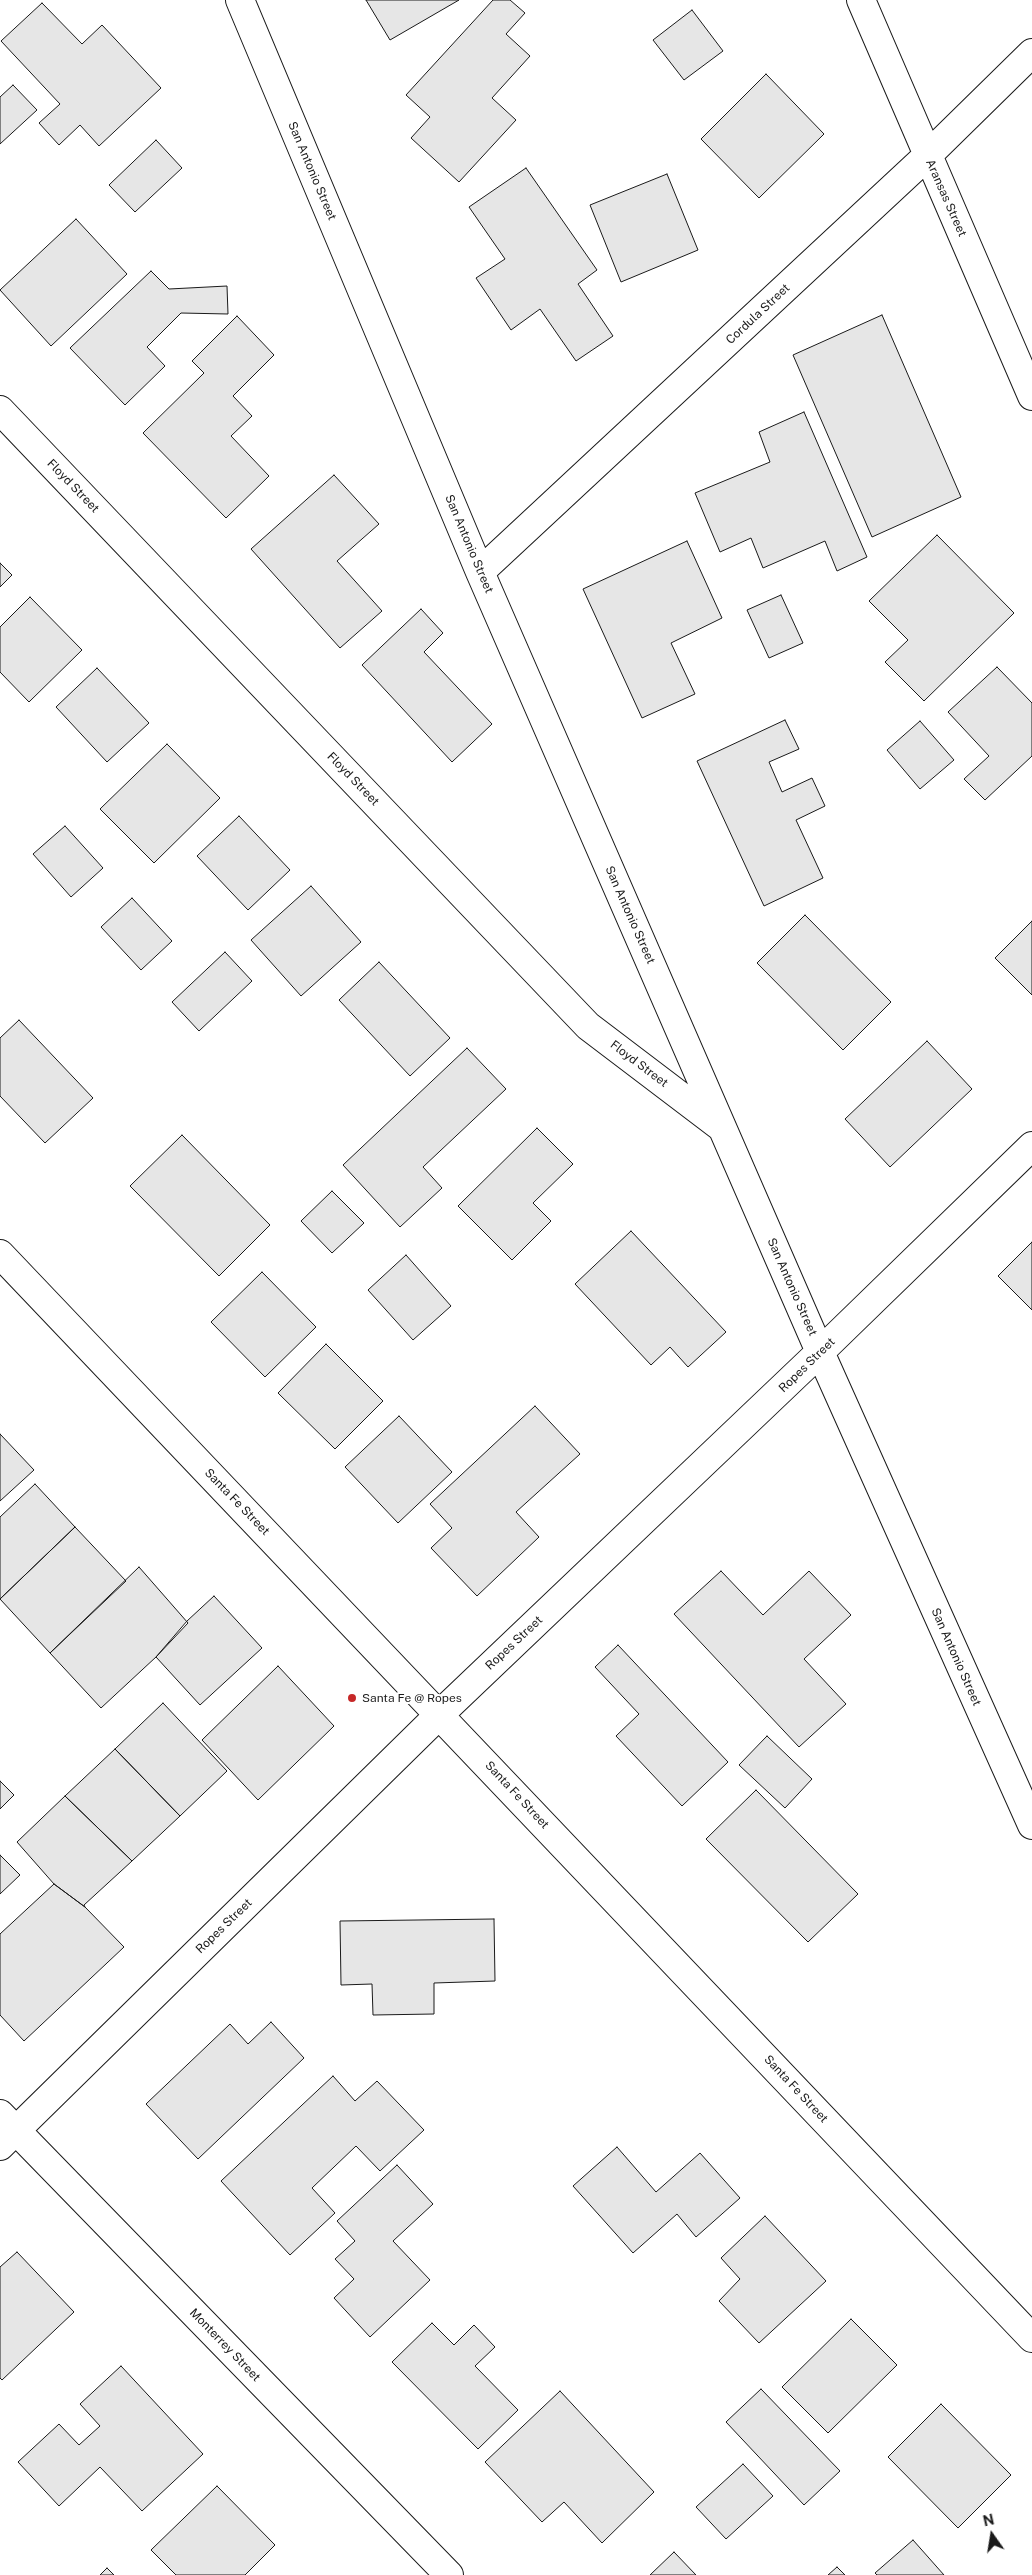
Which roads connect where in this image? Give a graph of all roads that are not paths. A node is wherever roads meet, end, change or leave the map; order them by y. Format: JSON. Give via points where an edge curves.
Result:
{"nodes":[{"id":1,"x":240,"y":0,"type":"edge"},
{"id":2,"x":861,"y":0,"type":"edge"},
{"id":3,"x":1032,"y":53,"type":"edge"},
{"id":4,"x":927,"y":156,"type":"junction"},
{"id":5,"x":1032,"y":396,"type":"edge"},
{"id":6,"x":0,"y":410,"type":"edge"},
{"id":7,"x":480,"y":572,"type":"junction"},
{"id":8,"x":723,"y":1128,"type":"junction"},
{"id":9,"x":1032,"y":1146,"type":"edge"},
{"id":10,"x":0,"y":1254,"type":"edge"},
{"id":11,"x":820,"y":1352,"type":"junction"},
{"id":12,"x":440,"y":1714,"type":"junction"},
{"id":13,"x":1032,"y":1825,"type":"edge"},
{"id":14,"x":5,"y":2130,"type":"edge"},
{"id":15,"x":1032,"y":2338,"type":"edge"},
{"id":16,"x":449,"y":2575,"type":"edge"}],
"edges":[{"from":1,"to":7,"type":"street","name":"San Antonio Street"},
{"from":2,"to":4,"type":"street","name":"Aransas Street"},
{"from":3,"to":4,"type":"street","name":"Cordula Street"},
{"from":4,"to":5,"type":"street","name":"Aransas Street"},
{"from":4,"to":7,"type":"street","name":"Cordula Street"},
{"from":6,"to":8,"type":"street","name":"Floyd Street","via":[[588,1026]]},
{"from":7,"to":8,"type":"street","name":"San Antonio Street"},
{"from":8,"to":11,"type":"street","name":"San Antonio Street"},
{"from":9,"to":11,"type":"street","name":"Ropes Street"},
{"from":10,"to":12,"type":"street","name":"Santa Fe Street"},
{"from":11,"to":12,"type":"street","name":"Ropes Street"},
{"from":11,"to":13,"type":"street","name":"San Antonio Street"},
{"from":12,"to":14,"type":"street","name":"Ropes Street"},
{"from":12,"to":15,"type":"street","name":"Santa Fe Street"},
{"from":14,"to":16,"type":"street","name":"Monterrey Street"}]}
